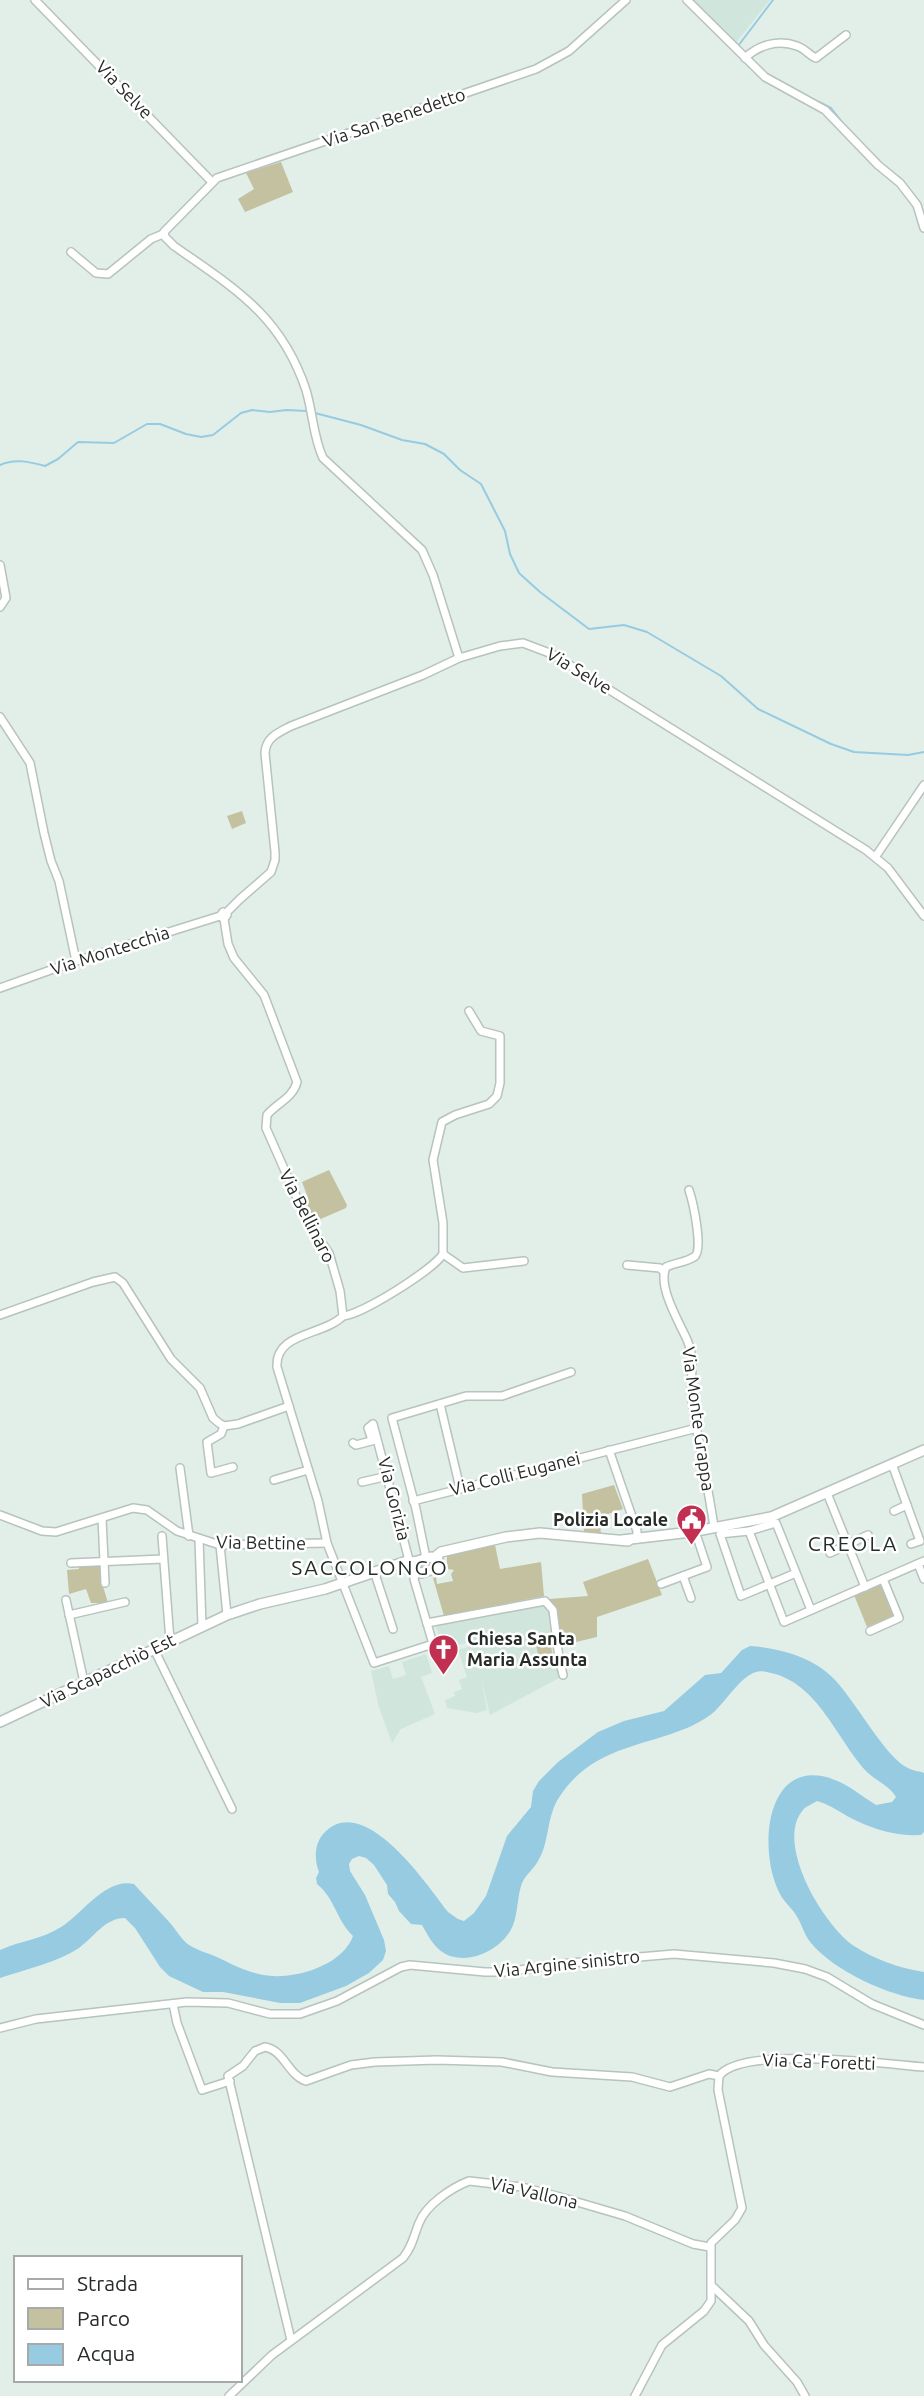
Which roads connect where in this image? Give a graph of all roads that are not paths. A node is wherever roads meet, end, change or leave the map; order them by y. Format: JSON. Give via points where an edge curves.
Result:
{"nodes":[{"id":1,"x":35,"y":0,"type":"edge"},
{"id":2,"x":626,"y":0,"type":"edge"},
{"id":3,"x":687,"y":0,"type":"edge"},
{"id":4,"x":846,"y":35,"type":"dead end"},
{"id":5,"x":745,"y":58,"type":"junction"},
{"id":6,"x":212,"y":182,"type":"junction"},
{"id":7,"x":924,"y":228,"type":"edge"},
{"id":8,"x":163,"y":234,"type":"junction"},
{"id":9,"x":71,"y":252,"type":"dead end"},
{"id":10,"x":0,"y":565,"type":"edge"},
{"id":11,"x":0,"y":607,"type":"edge"},
{"id":12,"x":459,"y":658,"type":"junction"},
{"id":13,"x":0,"y":717,"type":"edge"},
{"id":14,"x":924,"y":785,"type":"edge"},
{"id":15,"x":876,"y":856,"type":"junction"},
{"id":16,"x":223,"y":916,"type":"junction"},
{"id":17,"x":924,"y":916,"type":"edge"},
{"id":18,"x":76,"y":961,"type":"junction"},
{"id":19,"x":0,"y":988,"type":"edge"},
{"id":20,"x":469,"y":1012,"type":"dead end"},
{"id":21,"x":689,"y":1191,"type":"dead end"},
{"id":22,"x":443,"y":1254,"type":"junction"},
{"id":23,"x":524,"y":1261,"type":"dead end"},
{"id":24,"x":627,"y":1265,"type":"dead end"},
{"id":25,"x":664,"y":1272,"type":"junction"},
{"id":26,"x":0,"y":1315,"type":"edge"},
{"id":27,"x":342,"y":1316,"type":"junction"},
{"id":28,"x":571,"y":1372,"type":"dead end"},
{"id":29,"x":440,"y":1404,"type":"junction"},
{"id":30,"x":289,"y":1406,"type":"junction"},
{"id":31,"x":392,"y":1424,"type":"junction"},
{"id":32,"x":224,"y":1426,"type":"junction"},
{"id":33,"x":697,"y":1428,"type":"junction"},
{"id":34,"x":375,"y":1439,"type":"junction"},
{"id":35,"x":353,"y":1443,"type":"dead end"},
{"id":36,"x":609,"y":1450,"type":"junction"},
{"id":37,"x":924,"y":1450,"type":"edge"},
{"id":38,"x":892,"y":1464,"type":"junction"},
{"id":39,"x":233,"y":1467,"type":"dead end"},
{"id":40,"x":180,"y":1468,"type":"dead end"},
{"id":41,"x":309,"y":1470,"type":"junction"},
{"id":42,"x":388,"y":1476,"type":"junction"},
{"id":43,"x":274,"y":1480,"type":"dead end"},
{"id":44,"x":362,"y":1482,"type":"dead end"},
{"id":45,"x":460,"y":1488,"type":"junction"},
{"id":46,"x":827,"y":1493,"type":"junction"},
{"id":47,"x":415,"y":1498,"type":"junction"},
{"id":48,"x":907,"y":1505,"type":"junction"},
{"id":49,"x":894,"y":1511,"type":"dead end"},
{"id":50,"x":0,"y":1515,"type":"edge"},
{"id":51,"x":102,"y":1518,"type":"junction"},
{"id":52,"x":762,"y":1524,"type":"junction"},
{"id":53,"x":732,"y":1529,"type":"junction"},
{"id":54,"x":705,"y":1531,"type":"junction"},
{"id":55,"x":749,"y":1531,"type":"junction"},
{"id":56,"x":868,"y":1535,"type":"dead end"},
{"id":57,"x":162,"y":1536,"type":"dead end"},
{"id":58,"x":189,"y":1536,"type":"junction"},
{"id":59,"x":198,"y":1539,"type":"junction"},
{"id":60,"x":637,"y":1539,"type":"junction"},
{"id":61,"x":622,"y":1540,"type":"junction"},
{"id":62,"x":327,"y":1543,"type":"junction"},
{"id":63,"x":849,"y":1544,"type":"junction"},
{"id":64,"x":911,"y":1544,"type":"dead end"},
{"id":65,"x":220,"y":1545,"type":"junction"},
{"id":66,"x":830,"y":1553,"type":"dead end"},
{"id":67,"x":429,"y":1556,"type":"junction"},
{"id":68,"x":163,"y":1559,"type":"junction"},
{"id":69,"x":104,"y":1562,"type":"junction"},
{"id":70,"x":71,"y":1563,"type":"dead end"},
{"id":71,"x":921,"y":1563,"type":"edge"},
{"id":72,"x":413,"y":1565,"type":"junction"},
{"id":73,"x":374,"y":1571,"type":"junction"},
{"id":74,"x":796,"y":1573,"type":"junction"},
{"id":75,"x":683,"y":1576,"type":"junction"},
{"id":76,"x":883,"y":1579,"type":"junction"},
{"id":77,"x":924,"y":1579,"type":"edge"},
{"id":78,"x":343,"y":1582,"type":"junction"},
{"id":79,"x":105,"y":1583,"type":"dead end"},
{"id":80,"x":661,"y":1584,"type":"dead end"},
{"id":81,"x":768,"y":1585,"type":"junction"},
{"id":82,"x":866,"y":1587,"type":"junction"},
{"id":83,"x":691,"y":1598,"type":"dead end"},
{"id":84,"x":66,"y":1600,"type":"dead end"},
{"id":85,"x":125,"y":1602,"type":"dead end"},
{"id":86,"x":811,"y":1610,"type":"junction"},
{"id":87,"x":69,"y":1615,"type":"junction"},
{"id":88,"x":227,"y":1615,"type":"junction"},
{"id":89,"x":427,"y":1623,"type":"junction"},
{"id":90,"x":202,"y":1626,"type":"junction"},
{"id":91,"x":393,"y":1629,"type":"dead end"},
{"id":92,"x":870,"y":1631,"type":"dead end"},
{"id":93,"x":170,"y":1641,"type":"junction"},
{"id":94,"x":153,"y":1649,"type":"junction"},
{"id":95,"x":563,"y":1675,"type":"dead end"},
{"id":96,"x":84,"y":1682,"type":"junction"},
{"id":97,"x":0,"y":1722,"type":"edge"},
{"id":98,"x":232,"y":1809,"type":"dead end"},
{"id":99,"x":173,"y":2004,"type":"junction"},
{"id":100,"x":924,"y":2025,"type":"edge"},
{"id":101,"x":0,"y":2028,"type":"edge"},
{"id":102,"x":924,"y":2067,"type":"edge"},
{"id":103,"x":719,"y":2076,"type":"junction"},
{"id":104,"x":230,"y":2081,"type":"junction"},
{"id":105,"x":710,"y":2247,"type":"junction"},
{"id":106,"x":712,"y":2286,"type":"junction"},
{"id":107,"x":291,"y":2340,"type":"junction"},
{"id":108,"x":229,"y":2396,"type":"edge"},
{"id":109,"x":635,"y":2396,"type":"edge"},
{"id":110,"x":805,"y":2396,"type":"edge"}],
"edges":[{"from":1,"to":6,"type":"street","name":"Via Selve"},
{"from":2,"to":6,"type":"street","name":"Via San Benedetto","via":[[569,51],[536,69]]},
{"from":3,"to":5,"type":"street"},
{"from":4,"to":5,"type":"street","via":[[816,58],[796,45],[769,43]]},
{"from":5,"to":7,"type":"street","via":[[765,77],[825,110],[900,183],[920,211]]},
{"from":6,"to":8,"type":"street","name":"Via San Benedetto"},
{"from":8,"to":9,"type":"street","name":"Via San Benedetto","via":[[108,274],[96,273]]},
{"from":8,"to":12,"type":"street","via":[[242,293],[268,322],[305,390],[317,447],[328,465],[427,558]]},
{"from":10,"to":11,"type":"street","via":[[6,598]]},
{"from":12,"to":15,"type":"street","name":"Via Selve","via":[[513,643],[544,650]]},
{"from":12,"to":16,"type":"street","via":[[291,726],[268,740],[265,762],[274,866]]},
{"from":13,"to":18,"type":"street","via":[[30,763]]},
{"from":14,"to":15,"type":"street"},
{"from":15,"to":17,"type":"street","name":"Via Selve"},
{"from":16,"to":18,"type":"street","name":"Via Montecchia"},
{"from":16,"to":27,"type":"street","name":"Via Bellinaro","via":[[234,958],[264,995],[296,1076],[297,1087],[267,1115],[266,1128],[308,1223],[329,1253]]},
{"from":18,"to":19,"type":"street","name":"Via Montecchia"},
{"from":20,"to":22,"type":"street","via":[[481,1031],[500,1036],[499,1091],[489,1104],[442,1122],[433,1160]]},
{"from":21,"to":25,"type":"street","via":[[698,1251],[695,1257],[666,1267]]},
{"from":22,"to":23,"type":"street","via":[[463,1268]]},
{"from":22,"to":27,"type":"street","via":[[391,1293]]},
{"from":24,"to":25,"type":"street"},
{"from":25,"to":33,"type":"street","name":"Via Monte Grappa","via":[[692,1358]]},
{"from":26,"to":32,"type":"street","via":[[93,1282],[119,1279],[172,1359],[201,1388],[213,1418]]},
{"from":27,"to":30,"type":"street","via":[[282,1347],[277,1367]]},
{"from":28,"to":29,"type":"street","via":[[502,1396],[466,1395]]},
{"from":29,"to":31,"type":"street","via":[[395,1416]]},
{"from":29,"to":45,"type":"street"},
{"from":30,"to":32,"type":"street"},
{"from":30,"to":41,"type":"street"},
{"from":31,"to":34,"type":"street","name":"Via Gorizia","via":[[376,1426]]},
{"from":31,"to":47,"type":"street"},
{"from":32,"to":39,"type":"street","via":[[221,1434],[207,1442],[211,1473]]},
{"from":33,"to":36,"type":"street","name":"Via Colli Euganei"},
{"from":33,"to":54,"type":"street","name":"Via Monte Grappa"},
{"from":34,"to":35,"type":"street","name":"Via Gorizia"},
{"from":34,"to":42,"type":"street","name":"Via Gorizia"},
{"from":36,"to":45,"type":"street","name":"Via Colli Euganei"},
{"from":36,"to":60,"type":"street"},
{"from":37,"to":38,"type":"main road"},
{"from":38,"to":46,"type":"main road"},
{"from":38,"to":48,"type":"street"},
{"from":40,"to":58,"type":"street"},
{"from":41,"to":43,"type":"street"},
{"from":41,"to":62,"type":"street"},
{"from":42,"to":44,"type":"street"},
{"from":42,"to":72,"type":"street","name":"Via Gorizia"},
{"from":45,"to":47,"type":"street","name":"Via Colli Euganei"},
{"from":46,"to":52,"type":"main road"},
{"from":46,"to":63,"type":"street"},
{"from":47,"to":67,"type":"street"},
{"from":48,"to":49,"type":"street"},
{"from":48,"to":64,"type":"street","via":[[920,1541]]},
{"from":50,"to":51,"type":"street","name":"Via Bettine","via":[[56,1532]]},
{"from":51,"to":58,"type":"street","name":"Via Bettine","via":[[140,1507]]},
{"from":51,"to":69,"type":"street"},
{"from":52,"to":53,"type":"main road"},
{"from":52,"to":55,"type":"street"},
{"from":52,"to":74,"type":"street","via":[[776,1523]]},
{"from":53,"to":54,"type":"main road"},
{"from":53,"to":55,"type":"street"},
{"from":54,"to":60,"type":"main road"},
{"from":54,"to":61,"type":"main road","via":[[659,1542]]},
{"from":54,"to":75,"type":"street","via":[[707,1567]]},
{"from":54,"to":81,"type":"street","via":[[741,1596]]},
{"from":55,"to":81,"type":"street"},
{"from":56,"to":63,"type":"street"},
{"from":57,"to":68,"type":"street"},
{"from":58,"to":59,"type":"street","name":"Via Bettine"},
{"from":59,"to":65,"type":"street","name":"Via Bettine"},
{"from":59,"to":90,"type":"street"},
{"from":60,"to":61,"type":"main road"},
{"from":61,"to":67,"type":"main road","name":"Via Scapacchiò Est","via":[[535,1533]]},
{"from":62,"to":65,"type":"street","name":"Via Bettine"},
{"from":62,"to":78,"type":"street"},
{"from":63,"to":66,"type":"street"},
{"from":63,"to":82,"type":"street"},
{"from":65,"to":88,"type":"street"},
{"from":67,"to":72,"type":"main road","name":"Via Scapacchiò Est"},
{"from":67,"to":72,"type":"main road","via":[[439,1564],[435,1569]]},
{"from":68,"to":69,"type":"street"},
{"from":68,"to":93,"type":"street"},
{"from":69,"to":70,"type":"street"},
{"from":69,"to":79,"type":"street"},
{"from":71,"to":76,"type":"street"},
{"from":71,"to":77,"type":"street"},
{"from":72,"to":73,"type":"main road","name":"Via Scapacchiò Est"},
{"from":72,"to":89,"type":"street","name":"Via Gorizia"},
{"from":73,"to":78,"type":"main road","name":"Via Scapacchiò Est"},
{"from":73,"to":91,"type":"street"},
{"from":74,"to":81,"type":"street"},
{"from":74,"to":86,"type":"street"},
{"from":75,"to":80,"type":"street"},
{"from":75,"to":83,"type":"street"},
{"from":76,"to":82,"type":"street"},
{"from":76,"to":92,"type":"street","via":[[899,1618]]},
{"from":78,"to":88,"type":"main road","name":"Via Scapacchiò Est"},
{"from":78,"to":89,"type":"street","name":"Via Gorizia","via":[[374,1663],[433,1644]]},
{"from":81,"to":86,"type":"street","via":[[784,1622]]},
{"from":82,"to":86,"type":"street"},
{"from":84,"to":87,"type":"street"},
{"from":85,"to":87,"type":"street"},
{"from":87,"to":96,"type":"street"},
{"from":88,"to":90,"type":"main road","name":"Via Scapacchiò Est"},
{"from":89,"to":95,"type":"street","via":[[545,1601],[553,1610]]},
{"from":90,"to":93,"type":"main road","name":"Via Scapacchiò Est"},
{"from":93,"to":94,"type":"main road","name":"Via Scapacchiò Est"},
{"from":94,"to":96,"type":"main road","name":"Via Scapacchiò Est"},
{"from":94,"to":98,"type":"street"},
{"from":96,"to":97,"type":"main road","name":"Via Scapacchiò Est"},
{"from":99,"to":100,"type":"street","name":"Via Argine sinistro","via":[[228,2003],[270,2014],[300,2014],[410,1965],[507,1972],[691,1955],[814,1972],[872,2004]]},
{"from":99,"to":101,"type":"street","name":"Via Argine sinistro","via":[[36,2019]]},
{"from":99,"to":104,"type":"street","via":[[202,2090]]},
{"from":102,"to":103,"type":"street","name":"Via Ca' Foretti","via":[[754,2060],[726,2068]]},
{"from":103,"to":104,"type":"street","name":"Via Ca' Foretti","via":[[709,2074],[670,2087],[632,2077],[537,2071],[502,2062],[437,2060],[351,2065],[306,2081],[276,2050],[265,2047],[230,2073]]},
{"from":103,"to":105,"type":"street","via":[[742,2208]]},
{"from":104,"to":107,"type":"street"},
{"from":105,"to":106,"type":"street"},
{"from":105,"to":107,"type":"street","name":"Via Vallona","via":[[560,2197],[469,2182],[430,2206],[403,2258]]},
{"from":106,"to":109,"type":"street","via":[[708,2306],[662,2345]]},
{"from":106,"to":110,"type":"street","via":[[749,2321]]},
{"from":107,"to":108,"type":"street","name":"Via Vallona"}]}
